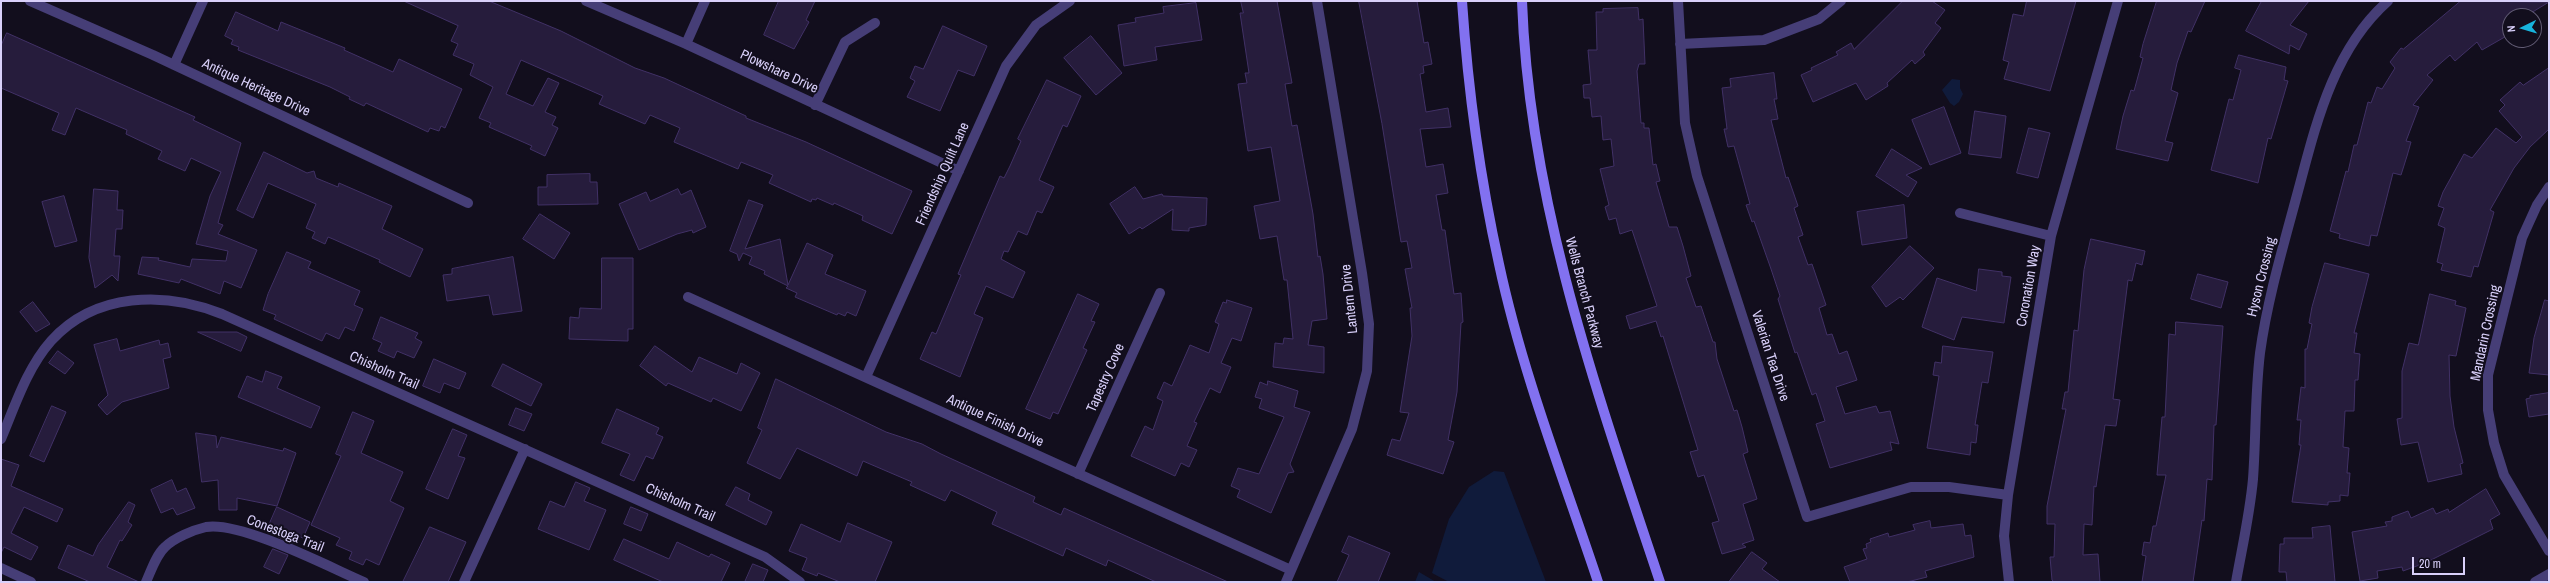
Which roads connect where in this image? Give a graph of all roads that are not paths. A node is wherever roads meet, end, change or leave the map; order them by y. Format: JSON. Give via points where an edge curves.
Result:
{"nodes":[{"id":1,"x":30,"y":1,"type":"edge"},
{"id":2,"x":203,"y":1,"type":"edge"},
{"id":3,"x":586,"y":1,"type":"edge"},
{"id":4,"x":705,"y":1,"type":"edge"},
{"id":5,"x":1070,"y":1,"type":"edge"},
{"id":6,"x":1317,"y":1,"type":"edge"},
{"id":7,"x":1462,"y":1,"type":"edge"},
{"id":8,"x":1522,"y":1,"type":"edge"},
{"id":9,"x":1678,"y":1,"type":"edge"},
{"id":10,"x":1842,"y":1,"type":"edge"},
{"id":11,"x":2118,"y":1,"type":"edge"},
{"id":12,"x":2388,"y":1,"type":"edge"},
{"id":13,"x":875,"y":23,"type":"dead end"},
{"id":14,"x":686,"y":44,"type":"junction"},
{"id":15,"x":1680,"y":44,"type":"junction"},
{"id":16,"x":174,"y":65,"type":"junction"},
{"id":17,"x":815,"y":104,"type":"junction"},
{"id":18,"x":959,"y":171,"type":"junction"},
{"id":19,"x":2549,"y":187,"type":"edge"},
{"id":20,"x":468,"y":203,"type":"dead end"},
{"id":21,"x":1960,"y":213,"type":"dead end"},
{"id":22,"x":2051,"y":236,"type":"junction"},
{"id":23,"x":1160,"y":293,"type":"dead end"},
{"id":24,"x":688,"y":297,"type":"dead end"},
{"id":25,"x":866,"y":377,"type":"junction"},
{"id":26,"x":1,"y":438,"type":"edge"},
{"id":27,"x":524,"y":449,"type":"junction"},
{"id":28,"x":1078,"y":474,"type":"junction"},
{"id":29,"x":2008,"y":495,"type":"junction"},
{"id":30,"x":2549,"y":551,"type":"edge"},
{"id":31,"x":1,"y":568,"type":"edge"},
{"id":32,"x":1291,"y":570,"type":"junction"},
{"id":33,"x":2549,"y":574,"type":"edge"},
{"id":34,"x":31,"y":582,"type":"edge"},
{"id":35,"x":146,"y":582,"type":"edge"},
{"id":36,"x":364,"y":582,"type":"edge"},
{"id":37,"x":464,"y":582,"type":"edge"},
{"id":38,"x":800,"y":582,"type":"edge"},
{"id":39,"x":1286,"y":582,"type":"edge"},
{"id":40,"x":1598,"y":582,"type":"edge"},
{"id":41,"x":1660,"y":582,"type":"edge"},
{"id":42,"x":2009,"y":582,"type":"edge"},
{"id":43,"x":2236,"y":582,"type":"edge"},
{"id":44,"x":2535,"y":582,"type":"edge"}],
"edges":[{"from":1,"to":16,"type":"street","name":"Antique Heritage Drive"},
{"from":2,"to":16,"type":"street"},
{"from":3,"to":14,"type":"street","name":"Plowshare Drive"},
{"from":4,"to":14,"type":"street"},
{"from":5,"to":18,"type":"street","name":"Friendship Quilt Lane","via":[[1036,25],[1006,66]]},
{"from":6,"to":32,"type":"street","name":"Lantern Drive","via":[[1369,324],[1367,370],[1352,429]]},
{"from":7,"to":40,"type":"main road","via":[[1466,58],[1481,173],[1499,266],[1530,380]]},
{"from":8,"to":41,"type":"main road","name":"Wells Branch Parkway","via":[[1532,107],[1553,230],[1581,341]]},
{"from":9,"to":15,"type":"street","name":"Valerian Tea Drive"},
{"from":10,"to":15,"type":"street","via":[[1818,19],[1764,40]]},
{"from":11,"to":22,"type":"street","name":"Coronation Way"},
{"from":12,"to":43,"type":"street","name":"Hyson Crossing","via":[[2354,41],[2334,77],[2317,120],[2296,199],[2267,313],[2261,348],[2253,480]]},
{"from":13,"to":17,"type":"street","via":[[845,42]]},
{"from":14,"to":17,"type":"street","name":"Plowshare Drive"},
{"from":15,"to":29,"type":"street","name":"Valerian Tea Drive","via":[[1685,123],[1697,176],[1807,517],[1911,487],[1949,487]]},
{"from":16,"to":20,"type":"street","name":"Antique Heritage Drive"},
{"from":17,"to":18,"type":"street","name":"Plowshare Drive"},
{"from":18,"to":25,"type":"street","name":"Friendship Quilt Lane"},
{"from":19,"to":30,"type":"street","name":"Mandarin Crossing","via":[[2537,205],[2522,238],[2488,375],[2488,410],[2494,443],[2504,475]]},
{"from":21,"to":22,"type":"street"},
{"from":22,"to":29,"type":"street","name":"Coronation Way"},
{"from":23,"to":28,"type":"street","name":"Tapestry Cove"},
{"from":24,"to":25,"type":"street","name":"Antique Finish Drive"},
{"from":25,"to":28,"type":"street","name":"Antique Finish Drive"},
{"from":26,"to":27,"type":"street","name":"Chisholm Trail","via":[[31,371],[51,341],[77,320],[105,306],[154,298],[198,304]]},
{"from":27,"to":37,"type":"street"},
{"from":27,"to":38,"type":"street","name":"Chisholm Trail","via":[[765,557]]},
{"from":28,"to":32,"type":"street","name":"Antique Finish Drive"},
{"from":29,"to":42,"type":"street","name":"Coronation Way","via":[[2004,536]]},
{"from":31,"to":34,"type":"street"},
{"from":32,"to":39,"type":"street","name":"Lantern Drive"},
{"from":33,"to":44,"type":"street"},
{"from":35,"to":36,"type":"street","name":"Conestoga Trail","via":[[164,547],[186,534],[207,527],[234,530],[268,540]]}]}
